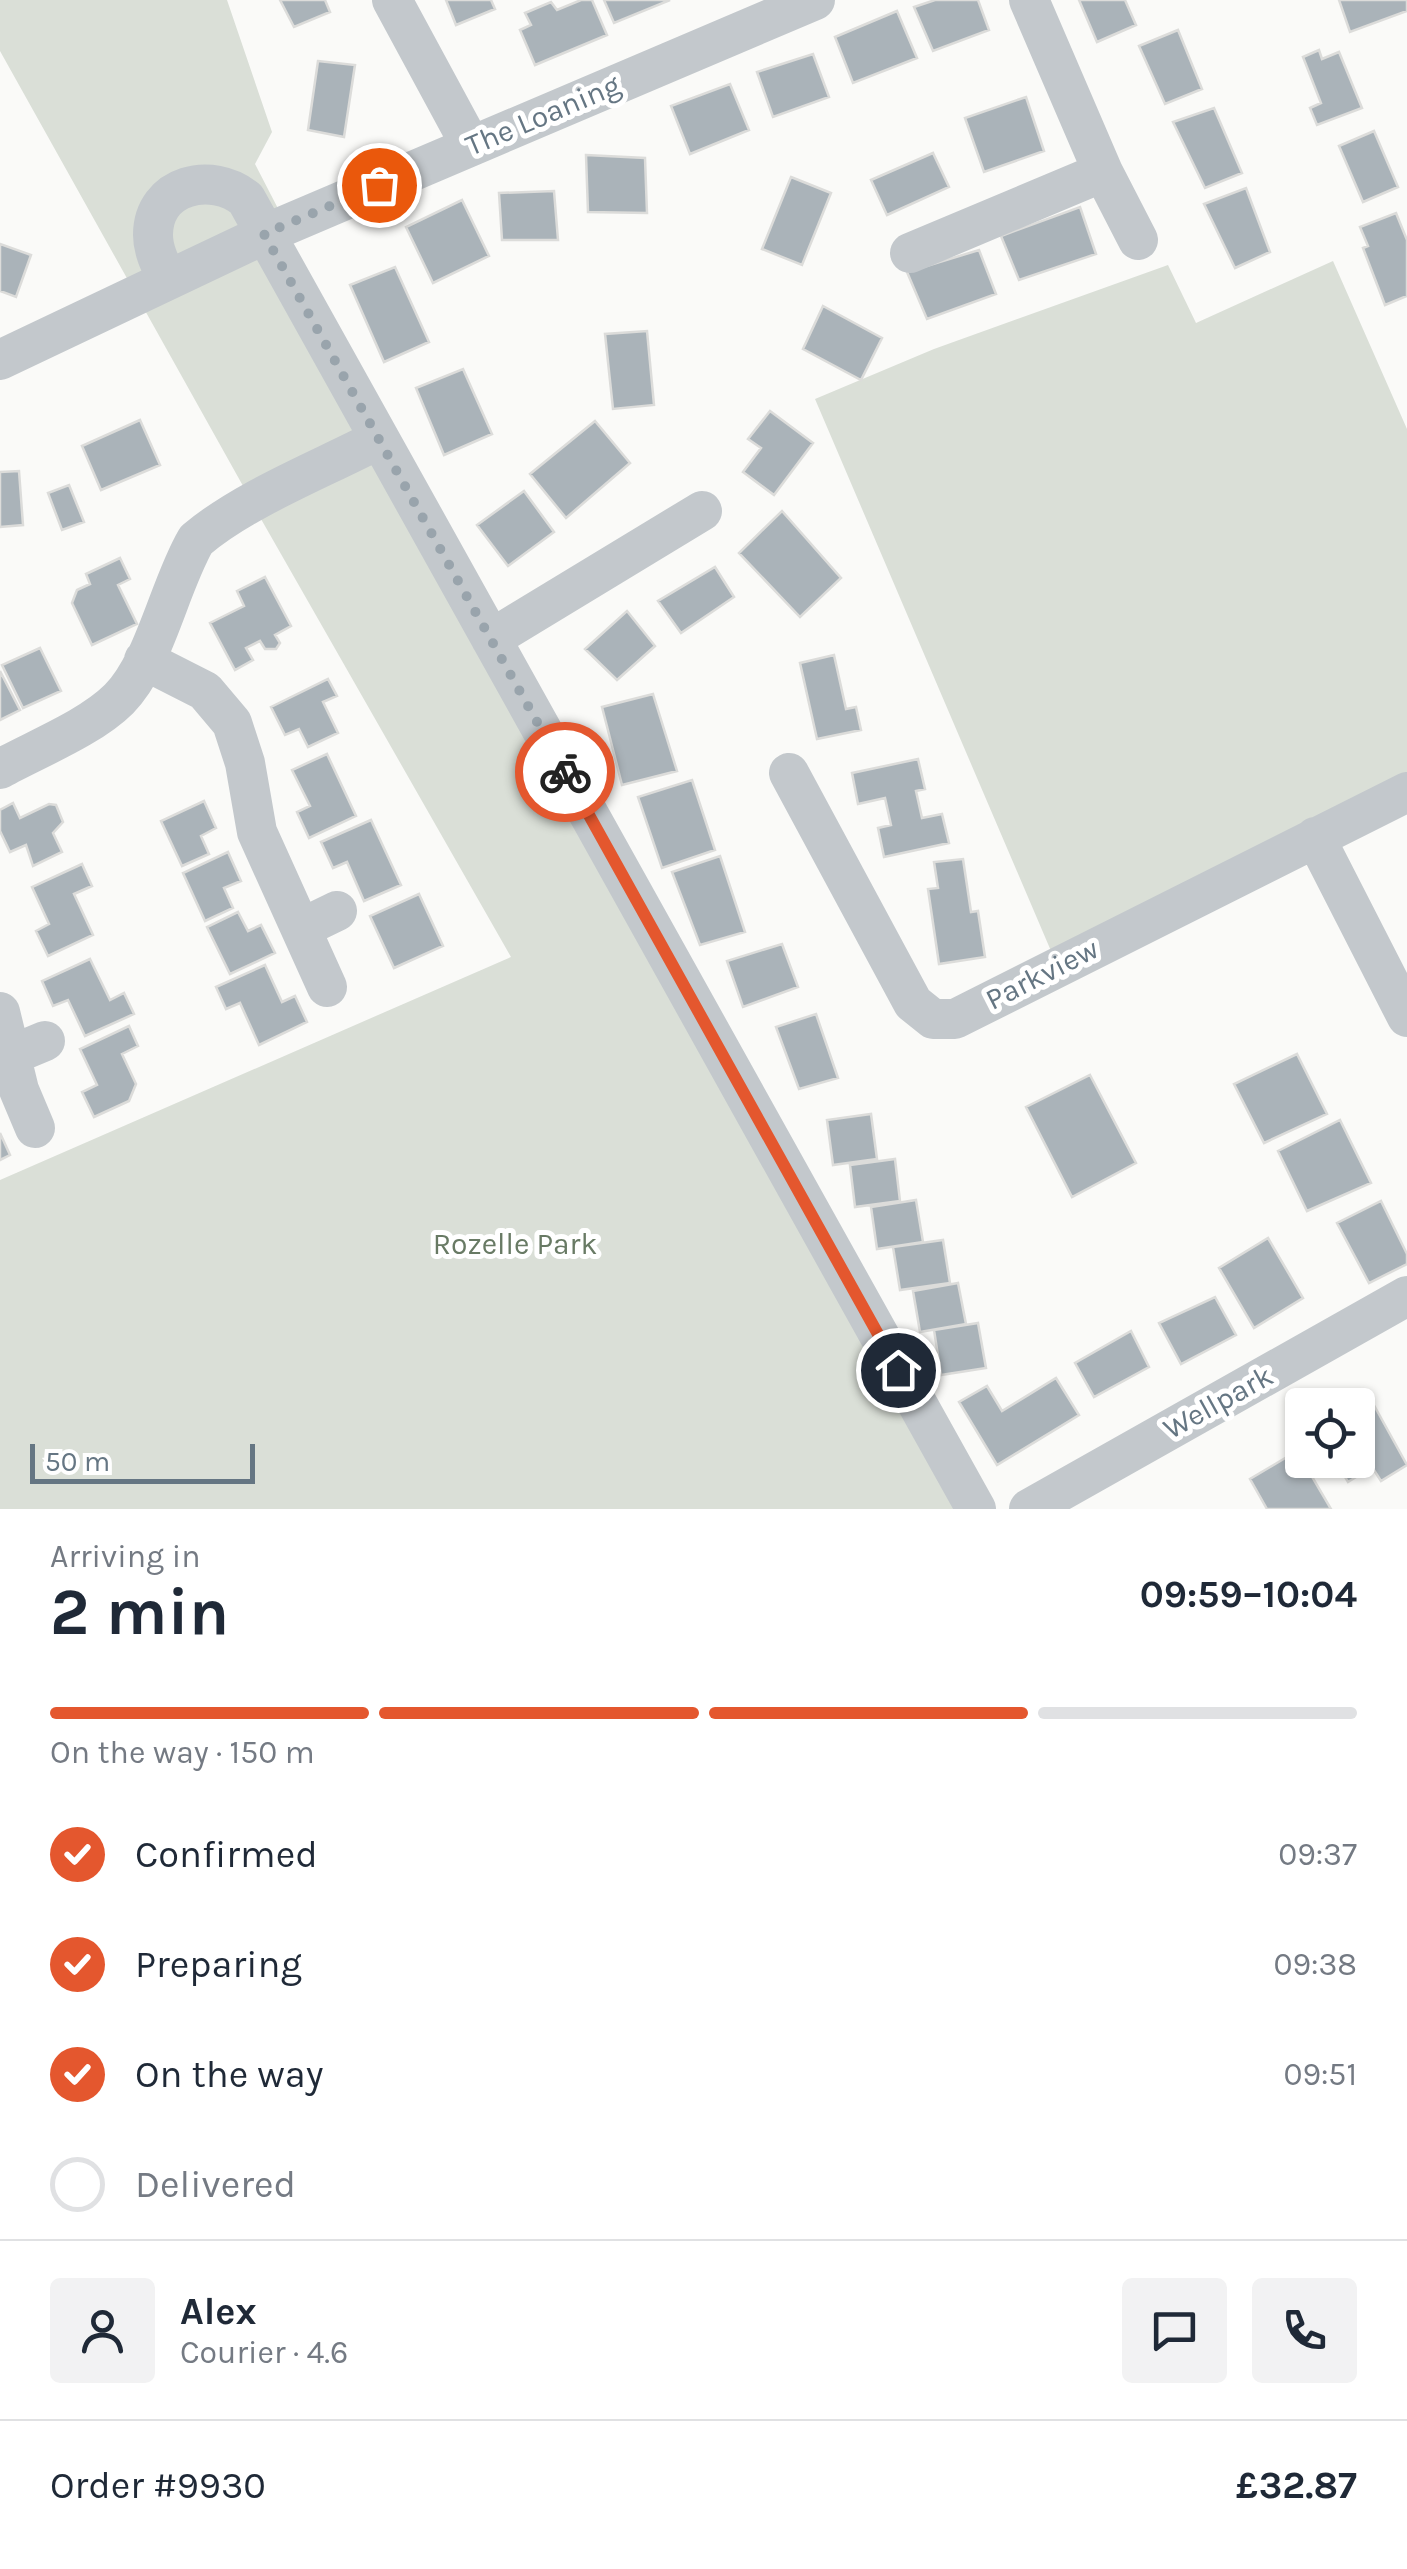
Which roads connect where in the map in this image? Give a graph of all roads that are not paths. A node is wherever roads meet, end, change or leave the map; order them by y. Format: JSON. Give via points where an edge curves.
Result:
{"nodes":[{"id":1,"x":392,"y":0,"type":"edge"},
{"id":2,"x":815,"y":0,"type":"edge"},
{"id":3,"x":1029,"y":0,"type":"edge"},
{"id":4,"x":471,"y":146,"type":"junction"},
{"id":5,"x":1104,"y":172,"type":"junction"},
{"id":6,"x":264,"y":234,"type":"junction"},
{"id":7,"x":1138,"y":240,"type":"dead end"},
{"id":8,"x":910,"y":253,"type":"dead end"},
{"id":9,"x":168,"y":280,"type":"junction"},
{"id":10,"x":0,"y":360,"type":"edge"},
{"id":11,"x":379,"y":439,"type":"junction"},
{"id":12,"x":702,"y":511,"type":"dead end"},
{"id":13,"x":491,"y":639,"type":"junction"},
{"id":14,"x":144,"y":660,"type":"junction"},
{"id":15,"x":0,"y":769,"type":"edge"},
{"id":16,"x":789,"y":773,"type":"dead end"},
{"id":17,"x":1407,"y":792,"type":"edge"},
{"id":18,"x":1315,"y":838,"type":"junction"},
{"id":19,"x":327,"y":987,"type":"dead end"},
{"id":20,"x":0,"y":1012,"type":"edge"},
{"id":21,"x":1407,"y":1017,"type":"edge"},
{"id":22,"x":35,"y":1128,"type":"dead end"},
{"id":23,"x":1407,"y":1296,"type":"edge"},
{"id":24,"x":976,"y":1509,"type":"edge"},
{"id":25,"x":1028,"y":1509,"type":"edge"}],
"edges":[{"from":1,"to":4,"type":"street"},
{"from":2,"to":4,"type":"street","name":"The Loaning"},
{"from":3,"to":5,"type":"street"},
{"from":4,"to":6,"type":"street","name":"The Loaning"},
{"from":5,"to":7,"type":"street"},
{"from":5,"to":8,"type":"street"},
{"from":6,"to":9,"type":"street","name":"The Loaning"},
{"from":6,"to":9,"type":"street","via":[[254,209],[236,191],[214,183],[182,188],[166,201],[154,228]]},
{"from":6,"to":11,"type":"street"},
{"from":9,"to":10,"type":"street","name":"The Loaning"},
{"from":11,"to":13,"type":"street"},
{"from":11,"to":14,"type":"street","via":[[252,503],[196,540]]},
{"from":12,"to":13,"type":"street"},
{"from":13,"to":24,"type":"street"},
{"from":14,"to":15,"type":"street","via":[[110,707]]},
{"from":14,"to":19,"type":"street","via":[[205,692],[232,723],[257,832],[320,919]]},
{"from":16,"to":18,"type":"street","name":"Parkview","via":[[912,1003],[933,1019],[955,1019]]},
{"from":17,"to":18,"type":"street","name":"Parkview"},
{"from":18,"to":21,"type":"street"},
{"from":20,"to":22,"type":"street","via":[[27,1048]]},
{"from":23,"to":25,"type":"street","name":"Wellpark"}]}
